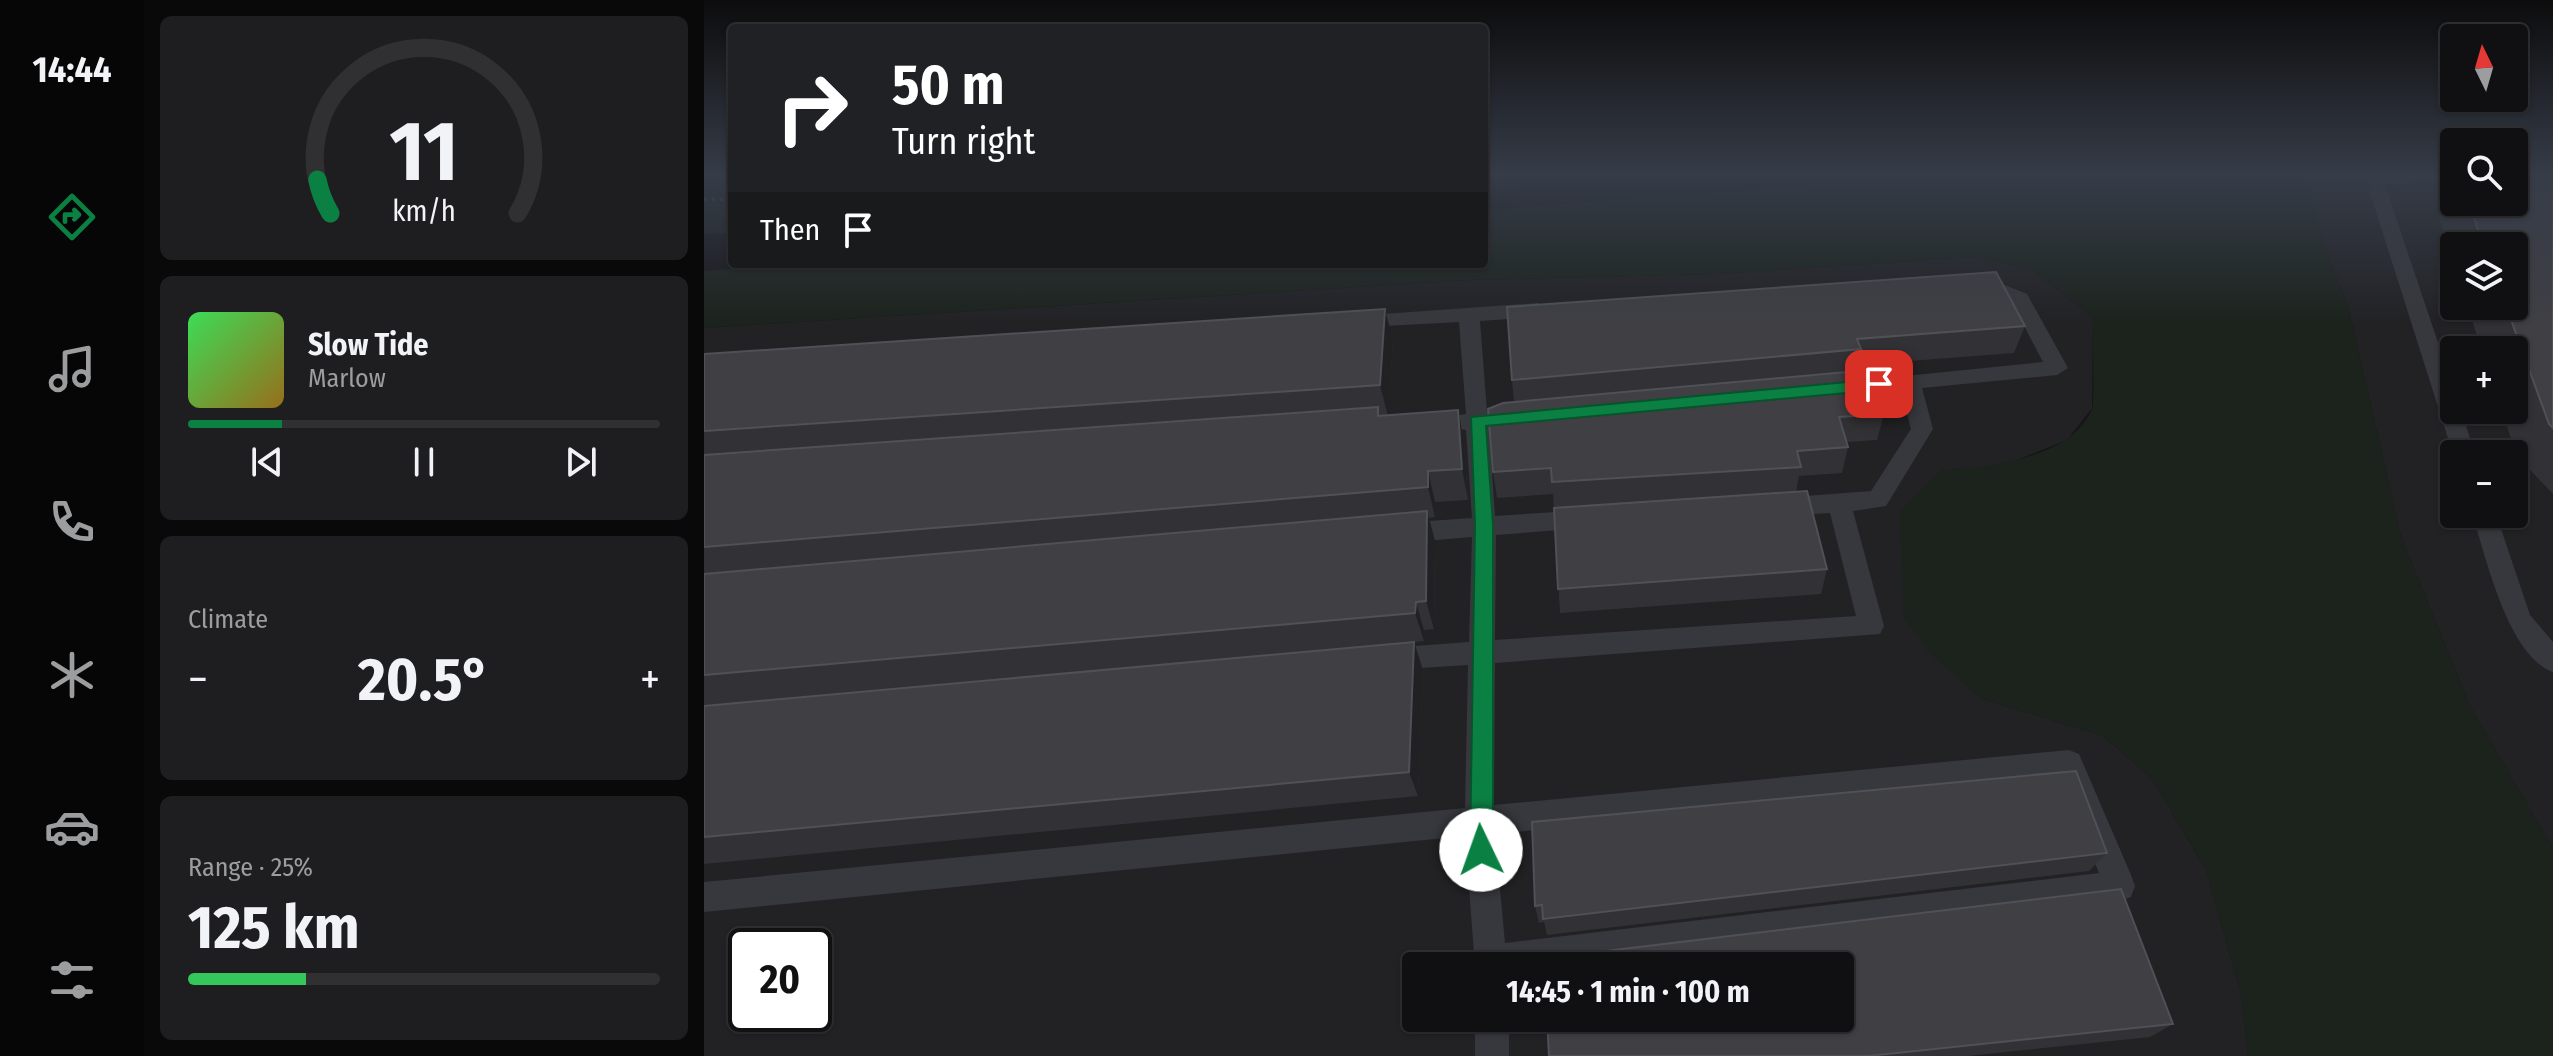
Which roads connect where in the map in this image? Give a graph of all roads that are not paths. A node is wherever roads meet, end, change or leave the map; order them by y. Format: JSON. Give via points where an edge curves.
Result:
{"nodes":[{"id":1,"x":2390,"y":225,"type":"edge"},
{"id":2,"x":1959,"y":280,"type":"edge"},
{"id":3,"x":1564,"y":308,"type":"edge"},
{"id":4,"x":1469,"y":315,"type":"junction"},
{"id":5,"x":1342,"y":324,"type":"edge"},
{"id":6,"x":1910,"y":382,"type":"junction"},
{"id":7,"x":1817,"y":390,"type":"edge"},
{"id":8,"x":1539,"y":415,"type":"edge"},
{"id":9,"x":1477,"y":421,"type":"junction"},
{"id":10,"x":1445,"y":423,"type":"edge"},
{"id":11,"x":2459,"y":440,"type":"edge"},
{"id":12,"x":1839,"y":503,"type":"junction"},
{"id":13,"x":1762,"y":508,"type":"edge"},
{"id":14,"x":1608,"y":518,"type":"edge"},
{"id":15,"x":1484,"y":525,"type":"junction"},
{"id":16,"x":2489,"y":528,"type":"edge"},
{"id":17,"x":1373,"y":535,"type":"edge"},
{"id":18,"x":1483,"y":650,"type":"junction"},
{"id":19,"x":2553,"y":661,"type":"edge"},
{"id":20,"x":1356,"y":662,"type":"edge"},
{"id":21,"x":1479,"y":822,"type":"junction"},
{"id":22,"x":704,"y":897,"type":"edge"},
{"id":23,"x":1490,"y":952,"type":"edge"},
{"id":24,"x":1581,"y":952,"type":"edge"},
{"id":25,"x":1492,"y":1032,"type":"edge"},
{"id":26,"x":1492,"y":1056,"type":"edge"}],
"edges":[{"from":1,"to":11,"type":"lane"},
{"from":2,"to":6,"type":"lane","via":[[1975,279],[2020,299],[2057,368]]},
{"from":3,"to":4,"type":"lane"},
{"from":4,"to":5,"type":"lane"},
{"from":4,"to":9,"type":"lane"},
{"from":6,"to":7,"type":"lane"},
{"from":6,"to":12,"type":"lane","via":[[1922,429],[1878,500]]},
{"from":8,"to":9,"type":"lane"},
{"from":9,"to":10,"type":"lane"},
{"from":9,"to":15,"type":"lane"},
{"from":12,"to":13,"type":"lane"},
{"from":12,"to":18,"type":"lane","via":[[1871,626]]},
{"from":14,"to":15,"type":"lane"},
{"from":15,"to":17,"type":"lane"},
{"from":15,"to":18,"type":"lane"},
{"from":16,"to":19,"type":"lane","via":[[2519,620]]},
{"from":18,"to":20,"type":"lane"},
{"from":18,"to":21,"type":"lane"},
{"from":21,"to":22,"type":"lane"},
{"from":21,"to":23,"type":"lane"},
{"from":21,"to":24,"type":"lane","via":[[2069,763],[2120,886]]},
{"from":25,"to":26,"type":"lane"}]}
